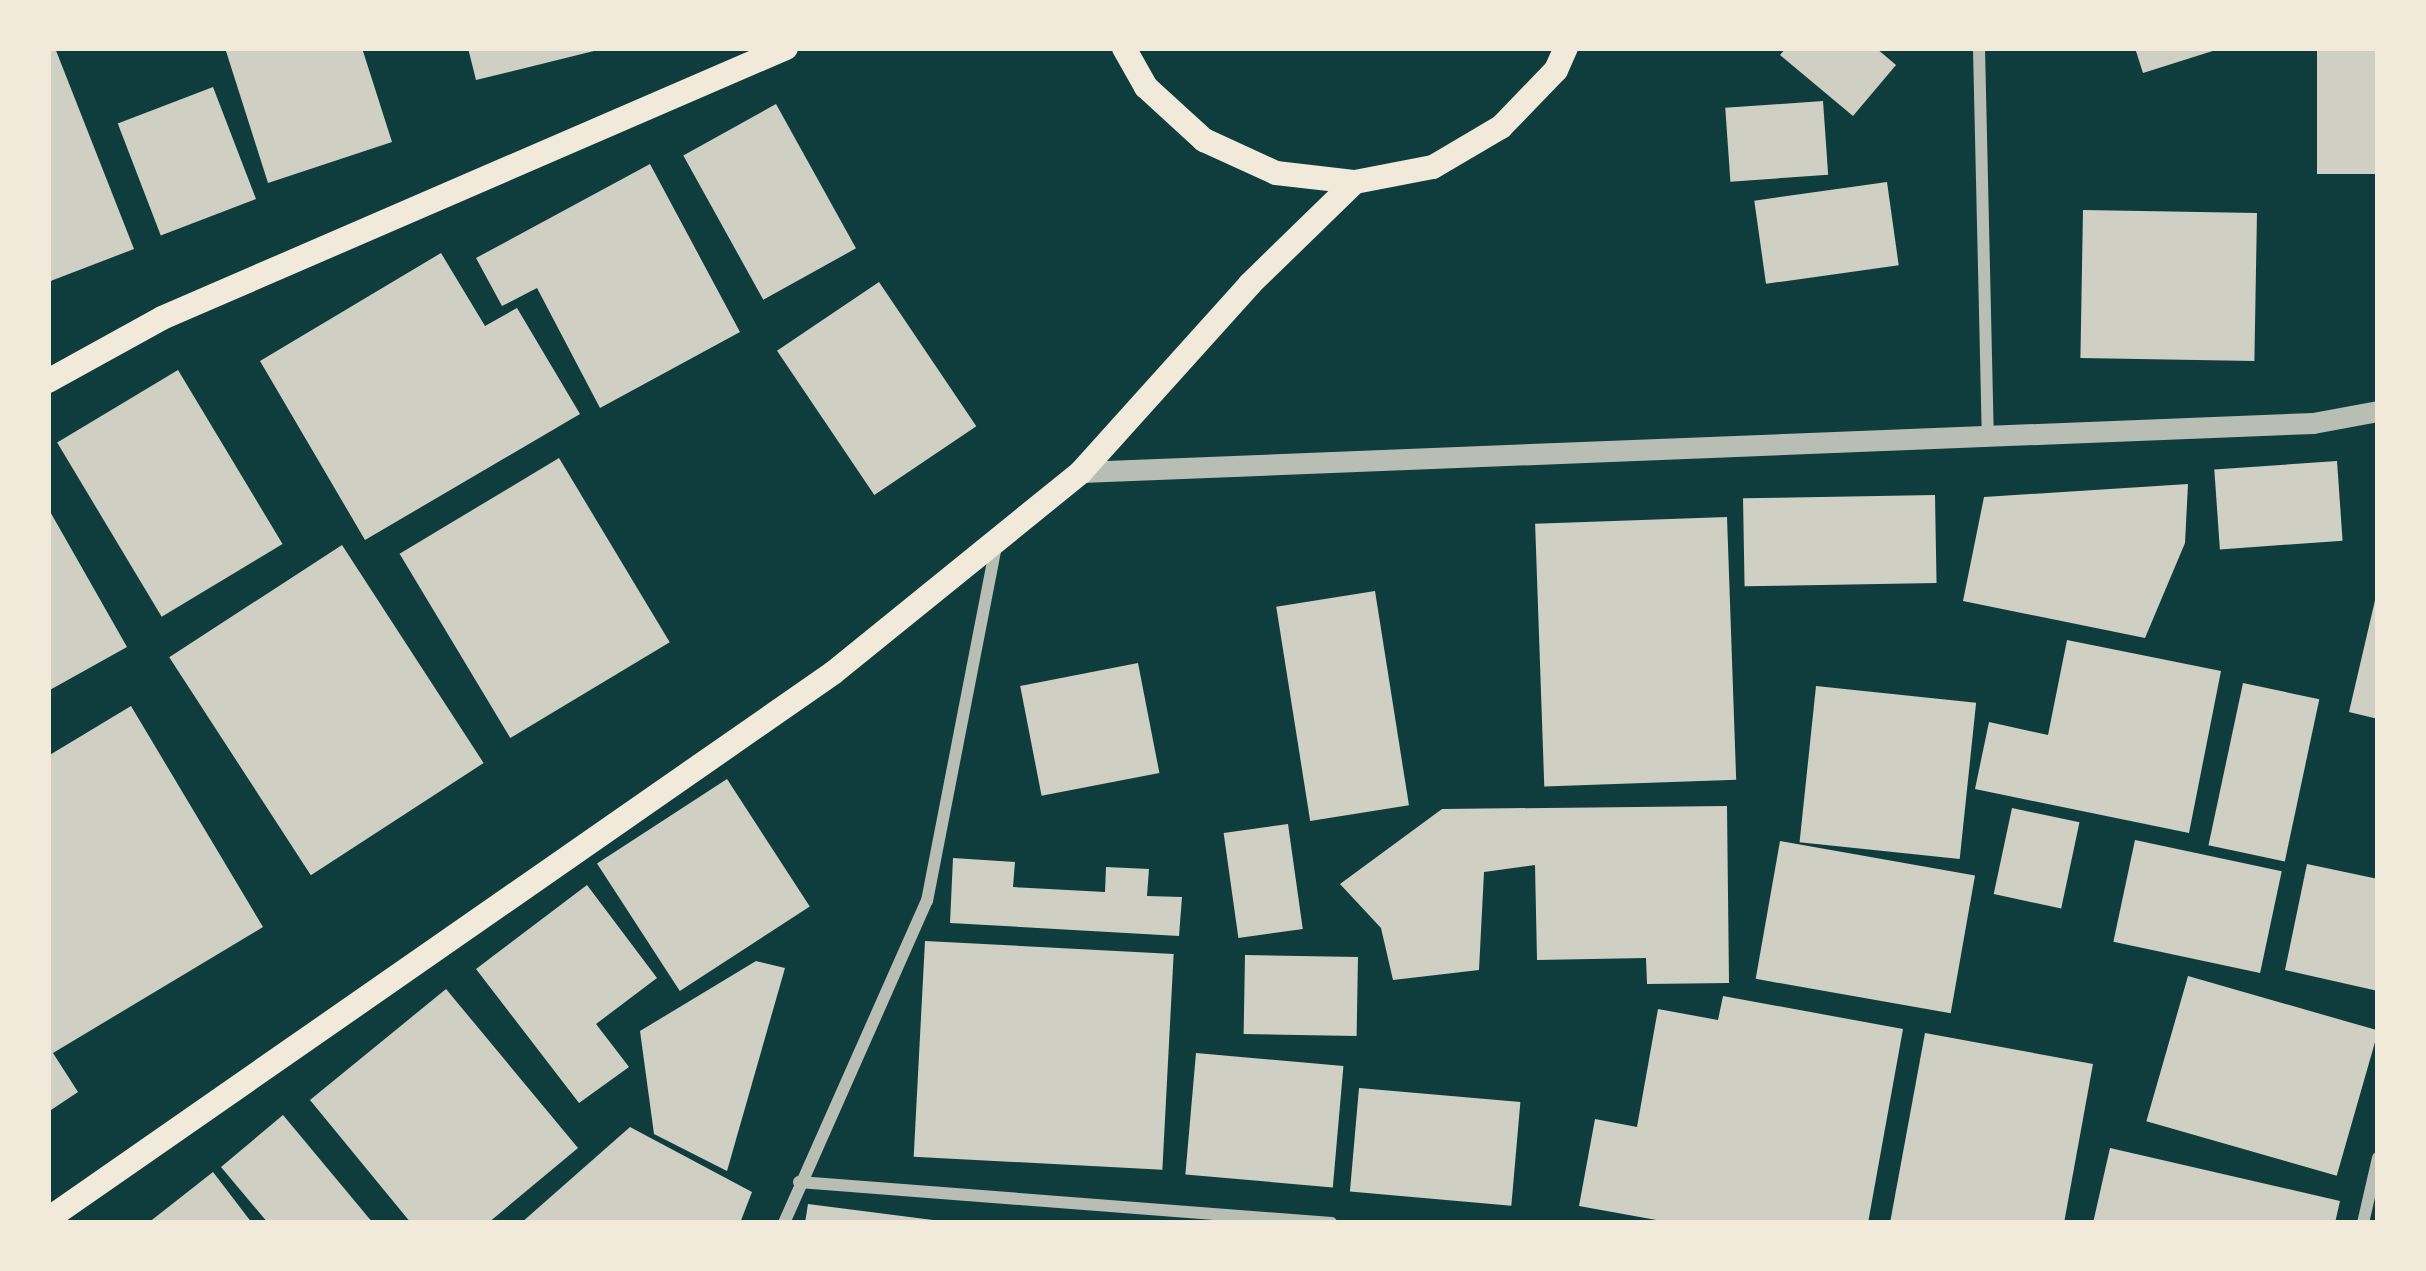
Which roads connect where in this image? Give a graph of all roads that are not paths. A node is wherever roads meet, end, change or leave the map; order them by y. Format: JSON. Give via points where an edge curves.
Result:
{"nodes":[{"id":1,"x":786,"y":48,"type":"edge"},
{"id":2,"x":1124,"y":48,"type":"edge"},
{"id":3,"x":1566,"y":48,"type":"edge"},
{"id":4,"x":1979,"y":48,"type":"edge"},
{"id":5,"x":1355,"y":182,"type":"junction"},
{"id":6,"x":48,"y":381,"type":"edge"},
{"id":7,"x":2378,"y":411,"type":"edge"},
{"id":8,"x":1988,"y":431,"type":"junction"},
{"id":9,"x":1082,"y":472,"type":"junction"},
{"id":10,"x":997,"y":540,"type":"junction"},
{"id":11,"x":2378,"y":1158,"type":"edge"},
{"id":12,"x":799,"y":1182,"type":"junction"},
{"id":13,"x":48,"y":1219,"type":"edge"},
{"id":14,"x":784,"y":1223,"type":"edge"},
{"id":15,"x":1331,"y":1223,"type":"edge"},
{"id":16,"x":2363,"y":1223,"type":"edge"}],
"edges":[{"from":1,"to":6,"type":"main road","via":[[162,318]]},
{"from":2,"to":5,"type":"main road","via":[[1147,87],[1204,140],[1276,173]]},
{"from":3,"to":5,"type":"main road","via":[[1502,127],[1432,167]]},
{"from":4,"to":8,"type":"street"},
{"from":5,"to":9,"type":"main road","via":[[1250,284]]},
{"from":7,"to":8,"type":"street","via":[[2313,423]]},
{"from":8,"to":9,"type":"street"},
{"from":9,"to":10,"type":"main road"},
{"from":10,"to":12,"type":"street","via":[[927,901]]},
{"from":10,"to":13,"type":"main road","via":[[833,673]]},
{"from":11,"to":16,"type":"street"},
{"from":12,"to":14,"type":"street"},
{"from":12,"to":15,"type":"street"}]}
